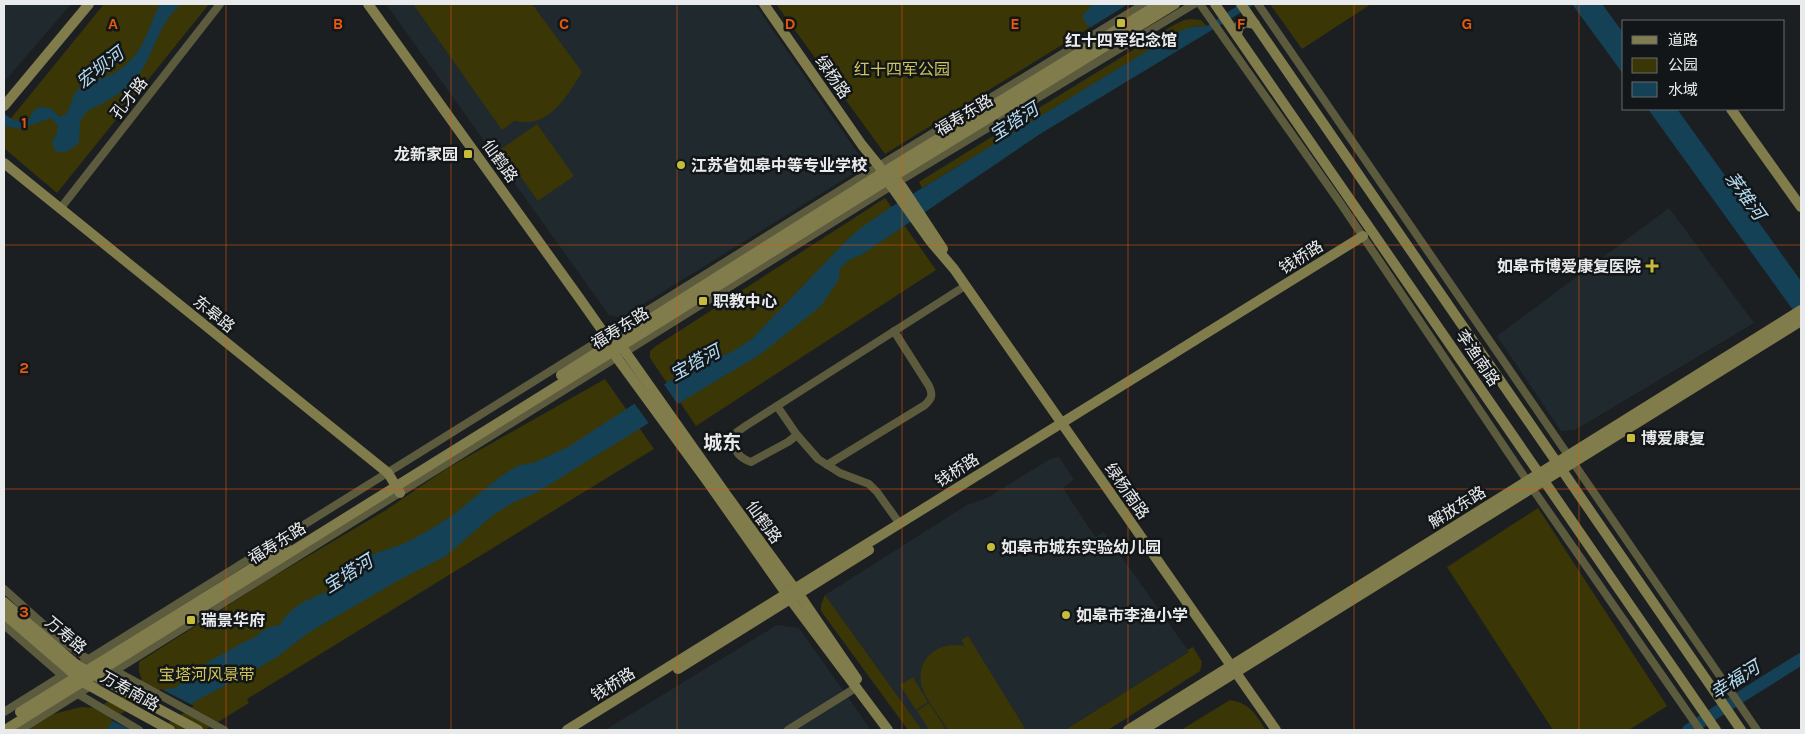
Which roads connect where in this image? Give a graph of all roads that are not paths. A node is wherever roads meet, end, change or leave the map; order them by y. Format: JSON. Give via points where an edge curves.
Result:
{"nodes":[{"id":1,"x":89,"y":4,"type":"edge"},
{"id":2,"x":220,"y":4,"type":"edge"},
{"id":3,"x":368,"y":4,"type":"edge"},
{"id":4,"x":764,"y":4,"type":"edge"},
{"id":5,"x":1144,"y":4,"type":"edge"},
{"id":6,"x":1159,"y":4,"type":"edge"},
{"id":7,"x":1175,"y":4,"type":"edge"},
{"id":8,"x":1194,"y":4,"type":"edge"},
{"id":9,"x":1200,"y":4,"type":"edge"},
{"id":10,"x":1258,"y":4,"type":"edge"},
{"id":11,"x":1218,"y":8,"type":"edge"},
{"id":12,"x":1244,"y":8,"type":"edge"},
{"id":13,"x":1254,"y":24,"type":"junction"},
{"id":14,"x":1237,"y":34,"type":"junction"},
{"id":15,"x":4,"y":106,"type":"edge"},
{"id":16,"x":1732,"y":110,"type":"edge"},
{"id":17,"x":4,"y":163,"type":"edge"},
{"id":18,"x":891,"y":179,"type":"junction"},
{"id":19,"x":1801,"y":207,"type":"edge"},
{"id":20,"x":60,"y":209,"type":"junction"},
{"id":21,"x":1364,"y":239,"type":"junction"},
{"id":22,"x":965,"y":286,"type":"junction"},
{"id":23,"x":1801,"y":310,"type":"edge"},
{"id":24,"x":1795,"y":321,"type":"edge"},
{"id":25,"x":894,"y":331,"type":"junction"},
{"id":26,"x":615,"y":346,"type":"junction"},
{"id":27,"x":777,"y":406,"type":"junction"},
{"id":28,"x":1064,"y":426,"type":"junction"},
{"id":29,"x":797,"y":435,"type":"junction"},
{"id":30,"x":1570,"y":459,"type":"junction"},
{"id":31,"x":827,"y":465,"type":"junction"},
{"id":32,"x":1559,"y":466,"type":"junction"},
{"id":33,"x":1542,"y":477,"type":"junction"},
{"id":34,"x":394,"y":483,"type":"junction"},
{"id":35,"x":1530,"y":485,"type":"junction"},
{"id":36,"x":900,"y":524,"type":"junction"},
{"id":37,"x":4,"y":589,"type":"edge"},
{"id":38,"x":792,"y":594,"type":"junction"},
{"id":39,"x":4,"y":602,"type":"edge"},
{"id":40,"x":4,"y":614,"type":"edge"},
{"id":41,"x":4,"y":625,"type":"edge"},
{"id":42,"x":1233,"y":668,"type":"junction"},
{"id":43,"x":116,"y":670,"type":"junction"},
{"id":44,"x":83,"y":676,"type":"junction"},
{"id":45,"x":857,"y":687,"type":"junction"},
{"id":46,"x":4,"y":712,"type":"edge"},
{"id":47,"x":4,"y":723,"type":"edge"},
{"id":48,"x":194,"y":728,"type":"edge"},
{"id":49,"x":1699,"y":728,"type":"edge"},
{"id":50,"x":5,"y":730,"type":"edge"},
{"id":51,"x":20,"y":730,"type":"edge"},
{"id":52,"x":139,"y":730,"type":"edge"},
{"id":53,"x":170,"y":730,"type":"edge"},
{"id":54,"x":224,"y":730,"type":"edge"},
{"id":55,"x":567,"y":730,"type":"edge"},
{"id":56,"x":579,"y":730,"type":"edge"},
{"id":57,"x":788,"y":730,"type":"edge"},
{"id":58,"x":888,"y":730,"type":"edge"},
{"id":59,"x":894,"y":730,"type":"edge"},
{"id":60,"x":1128,"y":730,"type":"edge"},
{"id":61,"x":1143,"y":730,"type":"edge"},
{"id":62,"x":1276,"y":730,"type":"edge"},
{"id":63,"x":1716,"y":730,"type":"edge"},
{"id":64,"x":1741,"y":730,"type":"edge"},
{"id":65,"x":1758,"y":730,"type":"edge"}],
"edges":[{"from":1,"to":15,"type":"street"},
{"from":2,"to":20,"type":"street","name":"孔才路"},
{"from":3,"to":26,"type":"street","name":"仙鹤路"},
{"from":4,"to":18,"type":"street","name":"绿杨路"},
{"from":5,"to":18,"type":"street"},
{"from":6,"to":18,"type":"street","name":"福寿东路"},
{"from":7,"to":18,"type":"street","name":"福寿东路"},
{"from":8,"to":18,"type":"street"},
{"from":9,"to":21,"type":"street"},
{"from":10,"to":30,"type":"street"},
{"from":11,"to":14,"type":"street","name":"李渔南路"},
{"from":12,"to":13,"type":"street","name":"李渔南路"},
{"from":13,"to":14,"type":"street","via":[[1245,22],[1239,26]]},
{"from":13,"to":32,"type":"street","name":"李渔南路"},
{"from":14,"to":33,"type":"street","name":"李渔南路"},
{"from":16,"to":19,"type":"street"},
{"from":17,"to":20,"type":"street","name":"东皋路"},
{"from":18,"to":22,"type":"street","name":"绿杨南路"},
{"from":18,"to":26,"type":"street","name":"福寿东路"},
{"from":18,"to":26,"type":"street"},
{"from":20,"to":34,"type":"street","name":"东皋路"},
{"from":21,"to":28,"type":"street","name":"钱桥路"},
{"from":21,"to":35,"type":"street"},
{"from":22,"to":25,"type":"street"},
{"from":22,"to":28,"type":"street","name":"绿杨南路"},
{"from":23,"to":24,"type":"street","name":"解放东路"},
{"from":24,"to":30,"type":"street","name":"解放东路"},
{"from":25,"to":27,"type":"street"},
{"from":25,"to":31,"type":"street","via":[[930,386],[931,399]]},
{"from":26,"to":34,"type":"street","name":"福寿东路"},
{"from":26,"to":34,"type":"street"},
{"from":26,"to":38,"type":"street","name":"仙鹤路","via":[[725,493]]},
{"from":27,"to":29,"type":"street"},
{"from":27,"to":29,"type":"street","via":[[736,432],[732,442],[735,451],[742,459],[751,462]]},
{"from":28,"to":36,"type":"street","name":"钱桥路"},
{"from":28,"to":38,"type":"street","name":"钱桥路"},
{"from":28,"to":42,"type":"street","name":"绿杨南路"},
{"from":29,"to":31,"type":"street"},
{"from":30,"to":32,"type":"street","name":"解放东路"},
{"from":30,"to":65,"type":"street"},
{"from":31,"to":36,"type":"street","via":[[850,478],[870,484]]},
{"from":32,"to":33,"type":"street","name":"解放东路"},
{"from":32,"to":64,"type":"street","name":"李渔南路"},
{"from":33,"to":35,"type":"street","name":"解放东路"},
{"from":33,"to":63,"type":"street","name":"李渔南路"},
{"from":34,"to":43,"type":"street"},
{"from":34,"to":44,"type":"street","name":"福寿东路"},
{"from":34,"to":44,"type":"street"},
{"from":35,"to":42,"type":"street","name":"解放东路"},
{"from":35,"to":49,"type":"street"},
{"from":36,"to":38,"type":"street","name":"钱桥路"},
{"from":37,"to":44,"type":"street","via":[[62,641]]},
{"from":38,"to":45,"type":"street","name":"仙鹤路"},
{"from":38,"to":55,"type":"street","name":"钱桥路"},
{"from":38,"to":56,"type":"street","name":"钱桥路"},
{"from":38,"to":59,"type":"street","name":"仙鹤路"},
{"from":39,"to":44,"type":"street","name":"万寿路"},
{"from":40,"to":44,"type":"street","name":"万寿路"},
{"from":41,"to":44,"type":"street"},
{"from":42,"to":60,"type":"street","name":"解放东路"},
{"from":42,"to":61,"type":"street","name":"解放东路"},
{"from":42,"to":62,"type":"street","name":"绿杨南路"},
{"from":43,"to":44,"type":"street"},
{"from":43,"to":54,"type":"street"},
{"from":44,"to":46,"type":"street"},
{"from":44,"to":47,"type":"street"},
{"from":44,"to":48,"type":"street","name":"万寿南路","via":[[139,699]]},
{"from":44,"to":50,"type":"street"},
{"from":44,"to":51,"type":"street"},
{"from":44,"to":52,"type":"street","via":[[112,716]]},
{"from":44,"to":53,"type":"street","name":"万寿南路","via":[[126,707]]},
{"from":45,"to":57,"type":"street"},
{"from":45,"to":58,"type":"street","name":"仙鹤路"}]}
